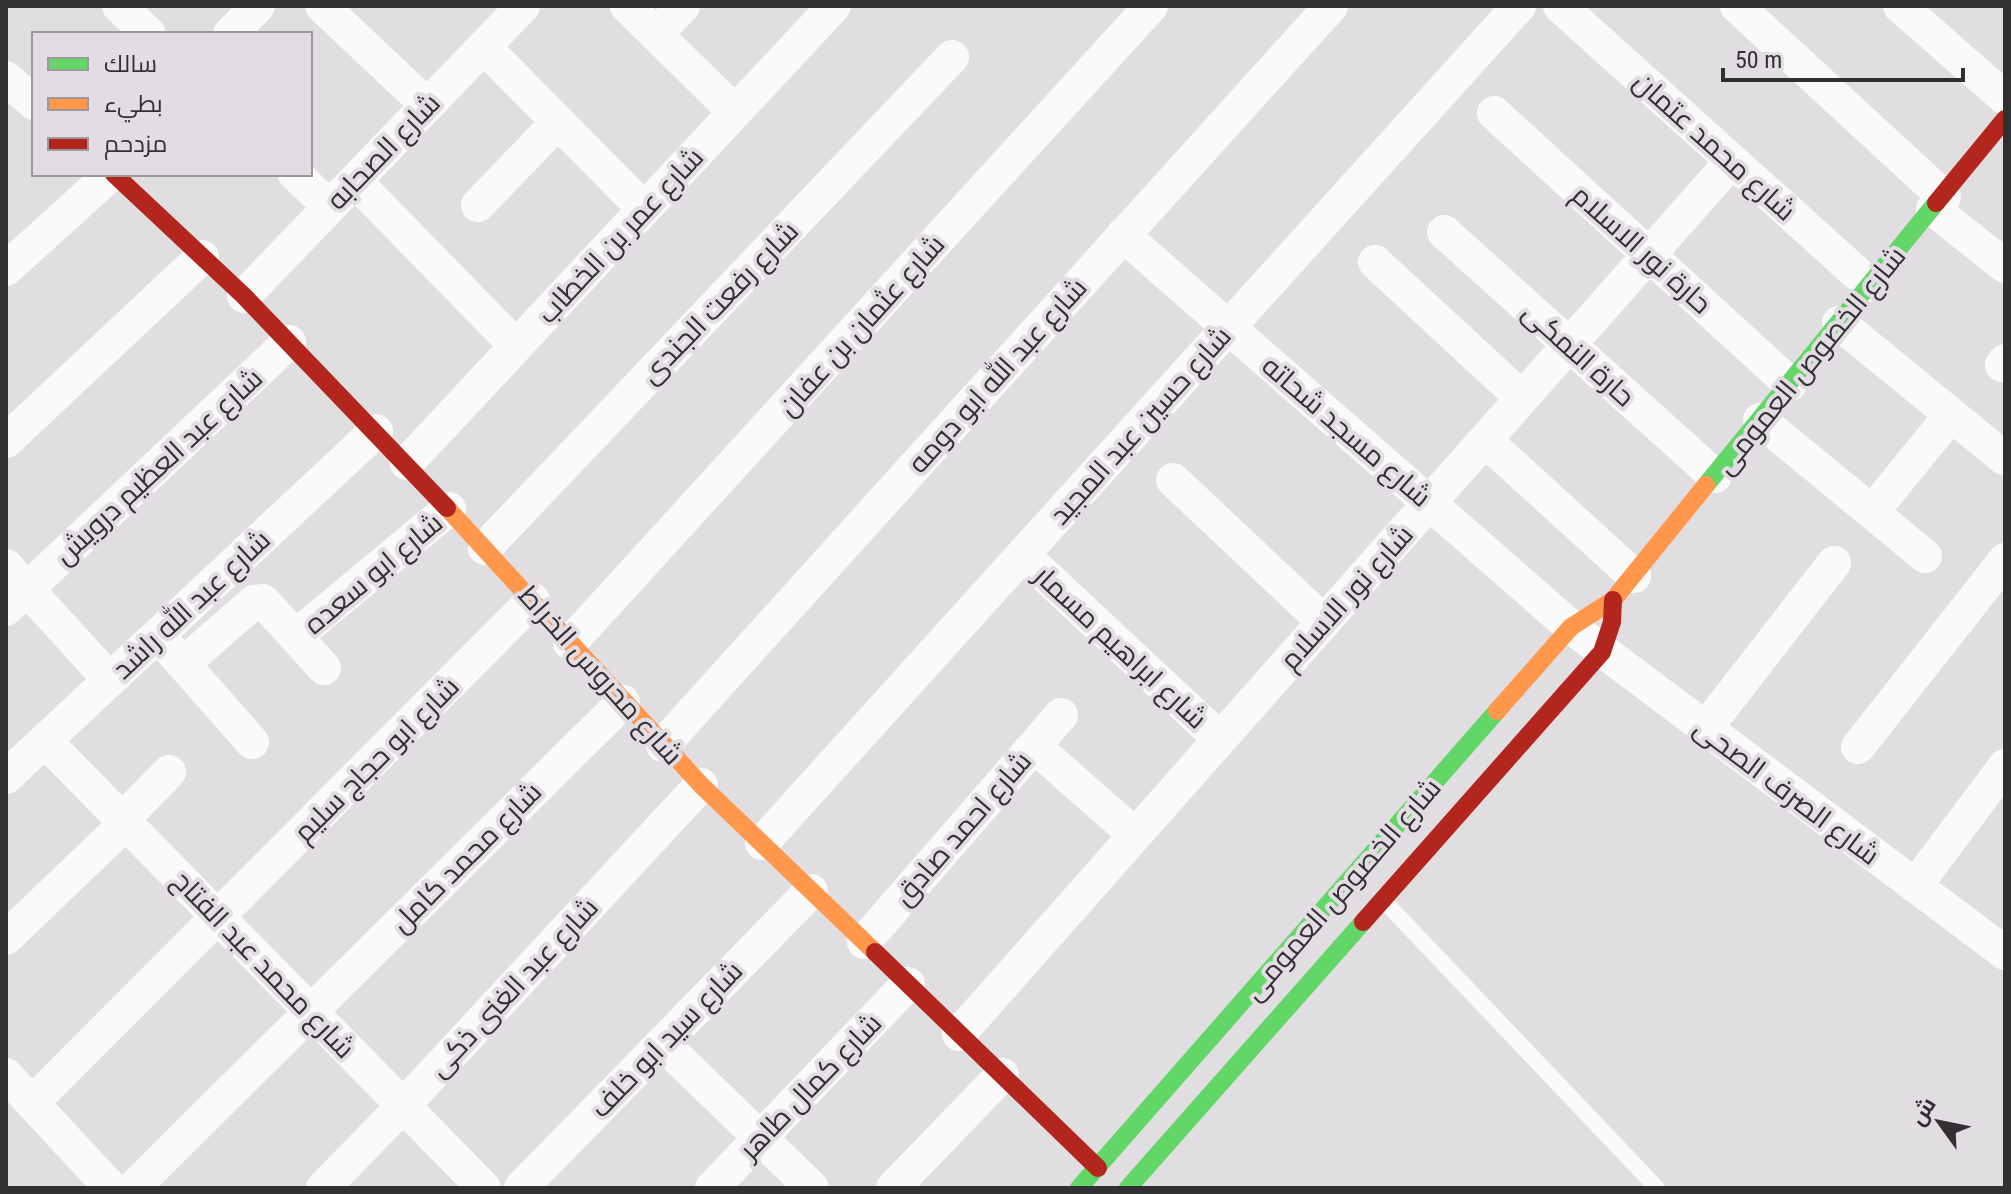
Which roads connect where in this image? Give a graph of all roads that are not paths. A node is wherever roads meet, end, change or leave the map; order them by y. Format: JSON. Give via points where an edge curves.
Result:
{"nodes":[{"id":1,"x":119,"y":6,"type":"edge"},
{"id":2,"x":258,"y":6,"type":"edge"},
{"id":3,"x":322,"y":6,"type":"edge"},
{"id":4,"x":627,"y":6,"type":"edge"},
{"id":5,"x":683,"y":6,"type":"edge"},
{"id":6,"x":834,"y":6,"type":"edge"},
{"id":7,"x":1151,"y":6,"type":"edge"},
{"id":8,"x":1331,"y":6,"type":"edge"},
{"id":9,"x":1519,"y":6,"type":"edge"},
{"id":10,"x":1560,"y":6,"type":"edge"},
{"id":11,"x":1737,"y":6,"type":"edge"},
{"id":12,"x":1900,"y":6,"type":"edge"},
{"id":13,"x":521,"y":7,"type":"edge"},
{"id":14,"x":147,"y":32,"type":"edge"},
{"id":15,"x":232,"y":32,"type":"edge"},
{"id":16,"x":656,"y":34,"type":"junction"},
{"id":17,"x":484,"y":47,"type":"junction"},
{"id":18,"x":952,"y":57,"type":"dead end"},
{"id":19,"x":6,"y":78,"type":"edge"},
{"id":20,"x":2005,"y":98,"type":"edge"},
{"id":21,"x":32,"y":101,"type":"edge"},
{"id":22,"x":427,"y":105,"type":"junction"},
{"id":23,"x":735,"y":112,"type":"junction"},
{"id":24,"x":1494,"y":113,"type":"dead end"},
{"id":25,"x":2005,"y":119,"type":"edge"},
{"id":26,"x":558,"y":122,"type":"junction"},
{"id":27,"x":1732,"y":161,"type":"junction"},
{"id":28,"x":110,"y":176,"type":"edge"},
{"id":29,"x":114,"y":176,"type":"edge"},
{"id":30,"x":297,"y":176,"type":"edge"},
{"id":31,"x":355,"y":181,"type":"junction"},
{"id":32,"x":1938,"y":203,"type":"junction"},
{"id":33,"x":478,"y":205,"type":"dead end"},
{"id":34,"x":330,"y":207,"type":"junction"},
{"id":35,"x":644,"y":209,"type":"junction"},
{"id":36,"x":1444,"y":232,"type":"dead end"},
{"id":37,"x":1123,"y":235,"type":"junction"},
{"id":38,"x":1649,"y":256,"type":"junction"},
{"id":39,"x":202,"y":257,"type":"junction"},
{"id":40,"x":1375,"y":262,"type":"dead end"},
{"id":41,"x":2005,"y":266,"type":"edge"},
{"id":42,"x":7,"y":267,"type":"edge"},
{"id":43,"x":1870,"y":285,"type":"junction"},
{"id":44,"x":244,"y":296,"type":"junction"},
{"id":45,"x":1839,"y":323,"type":"junction"},
{"id":46,"x":1228,"y":327,"type":"junction"},
{"id":47,"x":289,"y":342,"type":"junction"},
{"id":48,"x":1569,"y":345,"type":"junction"},
{"id":49,"x":516,"y":346,"type":"junction"},
{"id":50,"x":1790,"y":384,"type":"junction"},
{"id":51,"x":1522,"y":398,"type":"junction"},
{"id":52,"x":1951,"y":415,"type":"junction"},
{"id":53,"x":1760,"y":420,"type":"junction"},
{"id":54,"x":376,"y":431,"type":"junction"},
{"id":55,"x":1485,"y":440,"type":"junction"},
{"id":56,"x":6,"y":441,"type":"edge"},
{"id":57,"x":2004,"y":458,"type":"edge"},
{"id":58,"x":407,"y":463,"type":"junction"},
{"id":59,"x":1715,"y":476,"type":"junction"},
{"id":60,"x":1173,"y":480,"type":"dead end"},
{"id":61,"x":1429,"y":503,"type":"junction"},
{"id":62,"x":449,"y":509,"type":"junction"},
{"id":63,"x":1872,"y":512,"type":"junction"},
{"id":64,"x":485,"y":548,"type":"junction"},
{"id":65,"x":1023,"y":555,"type":"junction"},
{"id":66,"x":1925,"y":556,"type":"dead end"},
{"id":67,"x":2005,"y":560,"type":"edge"},
{"id":68,"x":1834,"y":563,"type":"dead end"},
{"id":69,"x":13,"y":588,"type":"edge"},
{"id":70,"x":1624,"y":588,"type":"junction"},
{"id":71,"x":533,"y":600,"type":"junction"},
{"id":72,"x":1324,"y":622,"type":"junction"},
{"id":73,"x":1571,"y":627,"type":"junction"},
{"id":74,"x":157,"y":635,"type":"junction"},
{"id":75,"x":296,"y":636,"type":"junction"},
{"id":76,"x":570,"y":643,"type":"junction"},
{"id":77,"x":1602,"y":652,"type":"junction"},
{"id":78,"x":183,"y":664,"type":"junction"},
{"id":79,"x":324,"y":668,"type":"dead end"},
{"id":80,"x":110,"y":680,"type":"junction"},
{"id":81,"x":623,"y":702,"type":"junction"},
{"id":82,"x":1061,"y":715,"type":"dead end"},
{"id":83,"x":1705,"y":729,"type":"junction"},
{"id":84,"x":1220,"y":739,"type":"junction"},
{"id":85,"x":45,"y":741,"type":"junction"},
{"id":86,"x":252,"y":742,"type":"dead end"},
{"id":87,"x":663,"y":745,"type":"junction"},
{"id":88,"x":1034,"y":746,"type":"junction"},
{"id":89,"x":1858,"y":747,"type":"dead end"},
{"id":90,"x":2005,"y":766,"type":"edge"},
{"id":91,"x":169,"y":772,"type":"dead end"},
{"id":92,"x":6,"y":777,"type":"edge"},
{"id":93,"x":701,"y":785,"type":"junction"},
{"id":94,"x":124,"y":821,"type":"junction"},
{"id":95,"x":1135,"y":835,"type":"junction"},
{"id":96,"x":762,"y":843,"type":"junction"},
{"id":97,"x":1915,"y":886,"type":"junction"},
{"id":98,"x":811,"y":891,"type":"junction"},
{"id":99,"x":1384,"y":901,"type":"junction"},
{"id":100,"x":218,"y":917,"type":"junction"},
{"id":101,"x":6,"y":938,"type":"edge"},
{"id":102,"x":864,"y":942,"type":"junction"},
{"id":103,"x":2005,"y":953,"type":"edge"},
{"id":104,"x":908,"y":984,"type":"junction"},
{"id":105,"x":310,"y":1011,"type":"junction"},
{"id":106,"x":959,"y":1034,"type":"junction"},
{"id":107,"x":662,"y":1043,"type":"junction"},
{"id":108,"x":6,"y":1075,"type":"edge"},
{"id":109,"x":1002,"y":1075,"type":"junction"},
{"id":110,"x":32,"y":1103,"type":"junction"},
{"id":111,"x":403,"y":1106,"type":"junction"},
{"id":112,"x":761,"y":1138,"type":"junction"},
{"id":113,"x":1098,"y":1168,"type":"junction"},
{"id":114,"x":111,"y":1188,"type":"edge"},
{"id":115,"x":133,"y":1188,"type":"edge"},
{"id":116,"x":323,"y":1188,"type":"edge"},
{"id":117,"x":484,"y":1188,"type":"edge"},
{"id":118,"x":521,"y":1188,"type":"edge"},
{"id":119,"x":712,"y":1188,"type":"edge"},
{"id":120,"x":812,"y":1188,"type":"edge"},
{"id":121,"x":893,"y":1188,"type":"edge"},
{"id":122,"x":1079,"y":1188,"type":"edge"},
{"id":123,"x":1128,"y":1188,"type":"edge"},
{"id":124,"x":1657,"y":1188,"type":"edge"}],
"edges":[{"from":1,"to":14,"type":"street"},
{"from":2,"to":15,"type":"street"},
{"from":3,"to":22,"type":"street"},
{"from":4,"to":16,"type":"street"},
{"from":5,"to":16,"type":"street"},
{"from":6,"to":23,"type":"street","name":"شارع عمر بن الخطاب"},
{"from":7,"to":76,"type":"street","name":"شارع عثمان بن عفان"},
{"from":8,"to":37,"type":"street","name":"شارع عبد الله ابو دومه"},
{"from":9,"to":46,"type":"street","name":"شارع حسين عبد المجيد"},
{"from":10,"to":27,"type":"street","name":"شارع محمد عتمان"},
{"from":11,"to":32,"type":"street"},
{"from":12,"to":20,"type":"street"},
{"from":13,"to":17,"type":"street","name":"شارع الصحابه"},
{"from":16,"to":23,"type":"street"},
{"from":17,"to":22,"type":"street","name":"شارع الصحابه"},
{"from":17,"to":26,"type":"street"},
{"from":18,"to":64,"type":"street","name":"شارع رفعت الجندى"},
{"from":19,"to":21,"type":"street"},
{"from":22,"to":31,"type":"street","name":"شارع الصحابه"},
{"from":23,"to":35,"type":"street","name":"شارع عمر بن الخطاب"},
{"from":24,"to":38,"type":"street","name":"حارة نور الاسلام"},
{"from":25,"to":32,"type":"street","name":"شارع الخصوص العمومى"},
{"from":26,"to":33,"type":"street"},
{"from":26,"to":35,"type":"street"},
{"from":27,"to":38,"type":"street","name":"شارع نور الاسلام"},
{"from":27,"to":43,"type":"street","name":"شارع محمد عتمان"},
{"from":28,"to":42,"type":"street"},
{"from":29,"to":39,"type":"street","name":"شارع محروس الخراط"},
{"from":30,"to":34,"type":"street"},
{"from":31,"to":34,"type":"street","name":"شارع الصحابه"},
{"from":31,"to":49,"type":"street"},
{"from":32,"to":41,"type":"street"},
{"from":32,"to":43,"type":"street","name":"شارع الخصوص العمومى"},
{"from":34,"to":44,"type":"street","name":"شارع الصحابه"},
{"from":35,"to":49,"type":"street","name":"شارع عمر بن الخطاب"},
{"from":36,"to":48,"type":"street","name":"حارة النمكى"},
{"from":37,"to":46,"type":"street","name":"شارع مسجد شحاته"},
{"from":37,"to":87,"type":"street","name":"شارع عبد الله ابو دومه"},
{"from":38,"to":48,"type":"street","name":"شارع نور الاسلام"},
{"from":38,"to":50,"type":"street","name":"حارة نور الاسلام"},
{"from":39,"to":44,"type":"street","name":"شارع محروس الخراط"},
{"from":39,"to":56,"type":"street"},
{"from":40,"to":51,"type":"street"},
{"from":43,"to":45,"type":"street","name":"شارع الخصوص العمومى"},
{"from":44,"to":47,"type":"street","name":"شارع محروس الخراط"},
{"from":45,"to":50,"type":"street","name":"شارع الخصوص العمومى"},
{"from":45,"to":52,"type":"street"},
{"from":46,"to":61,"type":"street","name":"شارع مسجد شحاته"},
{"from":46,"to":65,"type":"street","name":"شارع حسين عبد المجيد"},
{"from":47,"to":54,"type":"street","name":"شارع محروس الخراط"},
{"from":47,"to":69,"type":"street","name":"شارع عبد العظيم درويش"},
{"from":48,"to":51,"type":"street","name":"شارع نور الاسلام"},
{"from":48,"to":59,"type":"street","name":"حارة النمكى"},
{"from":49,"to":58,"type":"street","name":"شارع عمر بن الخطاب"},
{"from":50,"to":53,"type":"street","name":"شارع الخصوص العمومى"},
{"from":51,"to":55,"type":"street","name":"شارع نور الاسلام"},
{"from":52,"to":57,"type":"street"},
{"from":52,"to":63,"type":"street"},
{"from":53,"to":59,"type":"street","name":"شارع الخصوص العمومى"},
{"from":53,"to":63,"type":"street"},
{"from":54,"to":58,"type":"street","name":"شارع محروس الخراط"},
{"from":54,"to":74,"type":"street","name":"شارع عبد الله راشد"},
{"from":55,"to":61,"type":"street","name":"شارع نور الاسلام"},
{"from":55,"to":70,"type":"street"},
{"from":58,"to":62,"type":"street","name":"شارع محروس الخراط"},
{"from":59,"to":70,"type":"street","name":"شارع الخصوص العمومى"},
{"from":60,"to":72,"type":"street"},
{"from":61,"to":72,"type":"street","name":"شارع نور الاسلام"},
{"from":61,"to":73,"type":"street","name":"شارع مسجد شحاته"},
{"from":62,"to":64,"type":"street","name":"شارع محروس الخراط"},
{"from":62,"to":75,"type":"street","name":"شارع ابو سعده"},
{"from":63,"to":66,"type":"street"},
{"from":64,"to":71,"type":"street","name":"شارع محروس الخراط"},
{"from":65,"to":84,"type":"street","name":"شارع ابراهيم مسمار"},
{"from":65,"to":96,"type":"street","name":"شارع حسين عبد المجيد"},
{"from":67,"to":89,"type":"street"},
{"from":68,"to":83,"type":"street"},
{"from":69,"to":80,"type":"street"},
{"from":70,"to":73,"type":"street","name":"شارع الخصوص العمومى"},
{"from":70,"to":77,"type":"street","name":"شارع الخصوص العمومى"},
{"from":71,"to":76,"type":"street","name":"شارع محروس الخراط"},
{"from":71,"to":100,"type":"street","name":"شارع ابو حجاج سليم"},
{"from":72,"to":84,"type":"street","name":"شارع نور الاسلام"},
{"from":73,"to":77,"type":"street","name":"شارع الصرف الصحى"},
{"from":73,"to":113,"type":"street","name":"شارع الخصوص العمومى"},
{"from":74,"to":78,"type":"street"},
{"from":74,"to":80,"type":"street","name":"شارع عبد الله راشد"},
{"from":75,"to":78,"type":"street","via":[[257,600]]},
{"from":75,"to":79,"type":"street"},
{"from":76,"to":81,"type":"street","name":"شارع محروس الخراط"},
{"from":77,"to":83,"type":"street","name":"شارع الصرف الصحى"},
{"from":77,"to":99,"type":"street","name":"شارع الخصوص العمومى"},
{"from":78,"to":86,"type":"street"},
{"from":80,"to":85,"type":"street","name":"شارع عبد الله راشد"},
{"from":81,"to":87,"type":"street","name":"شارع محروس الخراط"},
{"from":81,"to":105,"type":"street","name":"شارع محمد كامل"},
{"from":82,"to":88,"type":"street","name":"شارع احمد صادق"},
{"from":83,"to":97,"type":"street","name":"شارع الصرف الصحى"},
{"from":84,"to":95,"type":"street","name":"شارع نور الاسلام"},
{"from":85,"to":92,"type":"street","name":"شارع عبد الله راشد"},
{"from":85,"to":94,"type":"street","name":"شارع محمد عبد الفتاح"},
{"from":87,"to":93,"type":"street","name":"شارع محروس الخراط"},
{"from":88,"to":95,"type":"street"},
{"from":88,"to":102,"type":"street","name":"شارع احمد صادق"},
{"from":90,"to":97,"type":"street"},
{"from":91,"to":94,"type":"street"},
{"from":93,"to":96,"type":"street","name":"شارع محروس الخراط"},
{"from":93,"to":111,"type":"street","name":"شارع عبد الغنى ذكى"},
{"from":94,"to":100,"type":"street","name":"شارع محمد عبد الفتاح"},
{"from":94,"to":101,"type":"street"},
{"from":95,"to":106,"type":"street","name":"شارع نور الاسلام"},
{"from":96,"to":98,"type":"street","name":"شارع محروس الخراط"},
{"from":97,"to":103,"type":"street","name":"شارع الصرف الصحى"},
{"from":98,"to":102,"type":"street","name":"شارع محروس الخراط"},
{"from":98,"to":107,"type":"street","name":"شارع سيد ابو خلف"},
{"from":99,"to":123,"type":"street","name":"شارع الخصوص العمومى"},
{"from":99,"to":124,"type":"lane"},
{"from":100,"to":105,"type":"street","name":"شارع محمد عبد الفتاح"},
{"from":100,"to":110,"type":"street","name":"شارع ابو حجاج سليم"},
{"from":102,"to":104,"type":"street","name":"شارع محروس الخراط"},
{"from":104,"to":106,"type":"street","name":"شارع محروس الخراط"},
{"from":104,"to":112,"type":"street","name":"شارع كمال طاهر"},
{"from":105,"to":111,"type":"street","name":"شارع محمد عبد الفتاح"},
{"from":105,"to":115,"type":"street","name":"شارع محمد كامل"},
{"from":106,"to":109,"type":"street","name":"شارع محروس الخراط"},
{"from":107,"to":112,"type":"street"},
{"from":107,"to":118,"type":"street","name":"شارع سيد ابو خلف"},
{"from":108,"to":110,"type":"street"},
{"from":109,"to":113,"type":"street","name":"شارع محروس الخراط"},
{"from":109,"to":121,"type":"street"},
{"from":110,"to":114,"type":"street"},
{"from":111,"to":116,"type":"street","name":"شارع عبد الغنى ذكى"},
{"from":111,"to":117,"type":"street","name":"شارع محمد عبد الفتاح"},
{"from":112,"to":119,"type":"street","name":"شارع كمال طاهر"},
{"from":112,"to":120,"type":"street"},
{"from":113,"to":122,"type":"street","name":"شارع الخصوص العمومى"}]}
